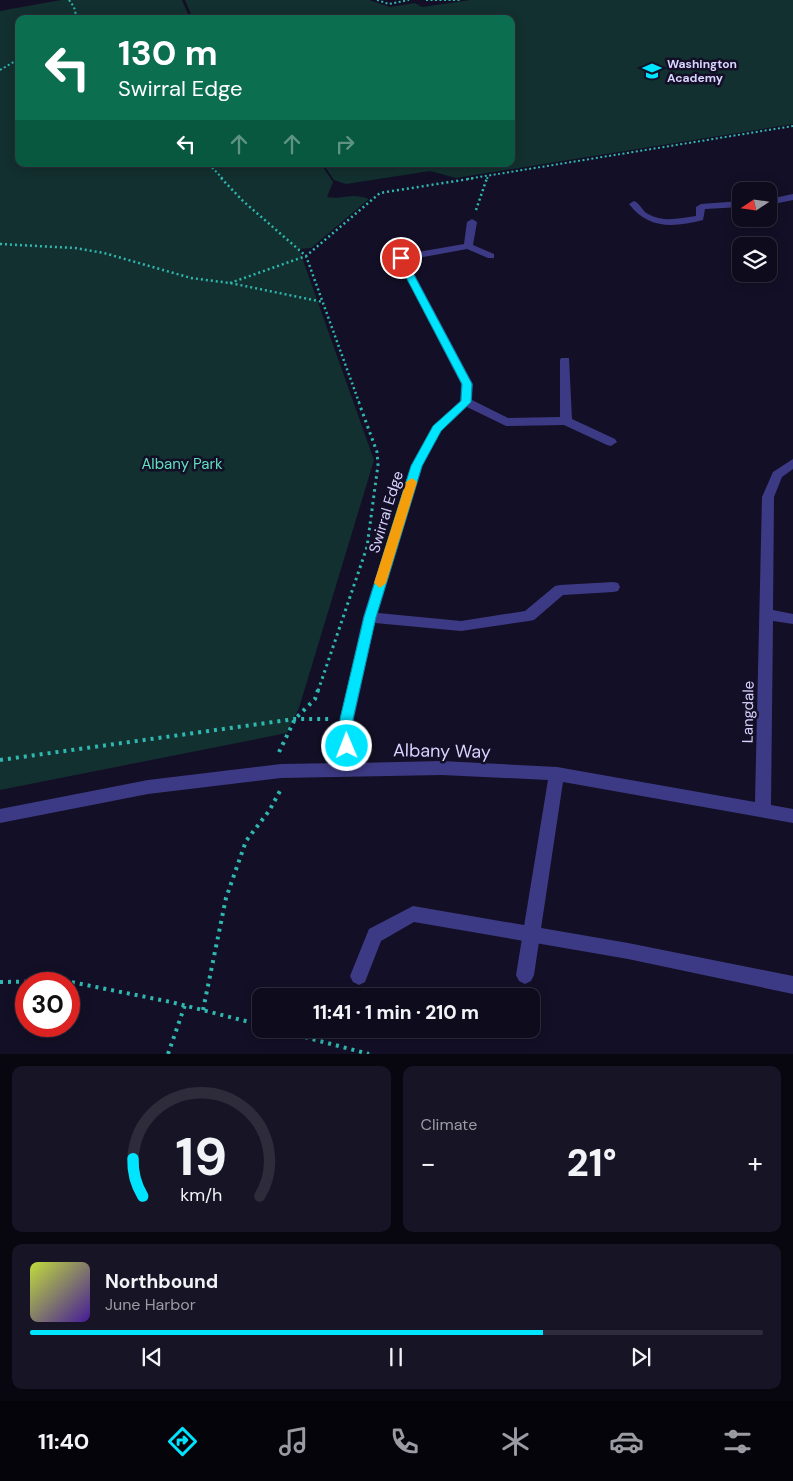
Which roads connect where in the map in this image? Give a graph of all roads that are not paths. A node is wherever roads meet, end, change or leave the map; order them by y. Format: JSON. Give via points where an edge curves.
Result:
{"nodes":[{"id":1,"x":793,"y":197,"type":"edge"},
{"id":2,"x":778,"y":200,"type":"edge"},
{"id":3,"x":634,"y":204,"type":"dead end"},
{"id":4,"x":732,"y":204,"type":"edge"},
{"id":5,"x":472,"y":222,"type":"road end"},
{"id":6,"x":468,"y":246,"type":"junction"},
{"id":7,"x":491,"y":256,"type":"dead end"},
{"id":8,"x":565,"y":360,"type":"dead end"},
{"id":9,"x":466,"y":402,"type":"junction"},
{"id":10,"x":566,"y":421,"type":"junction"},
{"id":11,"x":610,"y":442,"type":"dead end"},
{"id":12,"x":793,"y":463,"type":"edge"},
{"id":13,"x":613,"y":587,"type":"dead end"},
{"id":14,"x":766,"y":614,"type":"junction"},
{"id":15,"x":370,"y":617,"type":"junction"},
{"id":16,"x":793,"y":619,"type":"edge"},
{"id":17,"x":348,"y":768,"type":"junction"},
{"id":18,"x":557,"y":774,"type":"junction"},
{"id":19,"x":763,"y":810,"type":"junction"},
{"id":20,"x":0,"y":816,"type":"edge"},
{"id":21,"x":793,"y":816,"type":"edge"},
{"id":22,"x":531,"y":935,"type":"junction"},
{"id":23,"x":525,"y":975,"type":"dead end"},
{"id":24,"x":359,"y":976,"type":"dead end"},
{"id":25,"x":793,"y":985,"type":"edge"}],
"edges":[{"from":1,"to":2,"type":"street"},
{"from":3,"to":4,"type":"street","via":[[644,216],[667,223],[700,218],[701,206]]},
{"from":5,"to":6,"type":"street"},
{"from":6,"to":7,"type":"street"},
{"from":6,"to":9,"type":"street","via":[[401,258],[467,384]]},
{"from":8,"to":10,"type":"street"},
{"from":9,"to":10,"type":"street","via":[[506,422]]},
{"from":9,"to":15,"type":"street","name":"Swirral Edge","via":[[437,429],[417,466]]},
{"from":10,"to":11,"type":"street"},
{"from":12,"to":14,"type":"street","name":"Langdale","via":[[777,475],[768,497]]},
{"from":13,"to":15,"type":"street","via":[[560,590],[529,616],[461,626]]},
{"from":14,"to":16,"type":"street"},
{"from":14,"to":19,"type":"street","name":"Langdale"},
{"from":15,"to":17,"type":"street","name":"Swirral Edge","via":[[347,719]]},
{"from":17,"to":18,"type":"street","name":"Albany Way","via":[[442,768]]},
{"from":17,"to":20,"type":"street","name":"Albany Way","via":[[281,771],[148,786]]},
{"from":18,"to":19,"type":"street","name":"Albany Way"},
{"from":18,"to":22,"type":"street"},
{"from":19,"to":21,"type":"street","name":"Albany Way"},
{"from":22,"to":23,"type":"street"},
{"from":22,"to":24,"type":"street","via":[[413,914],[375,935]]},
{"from":22,"to":25,"type":"street"}]}
